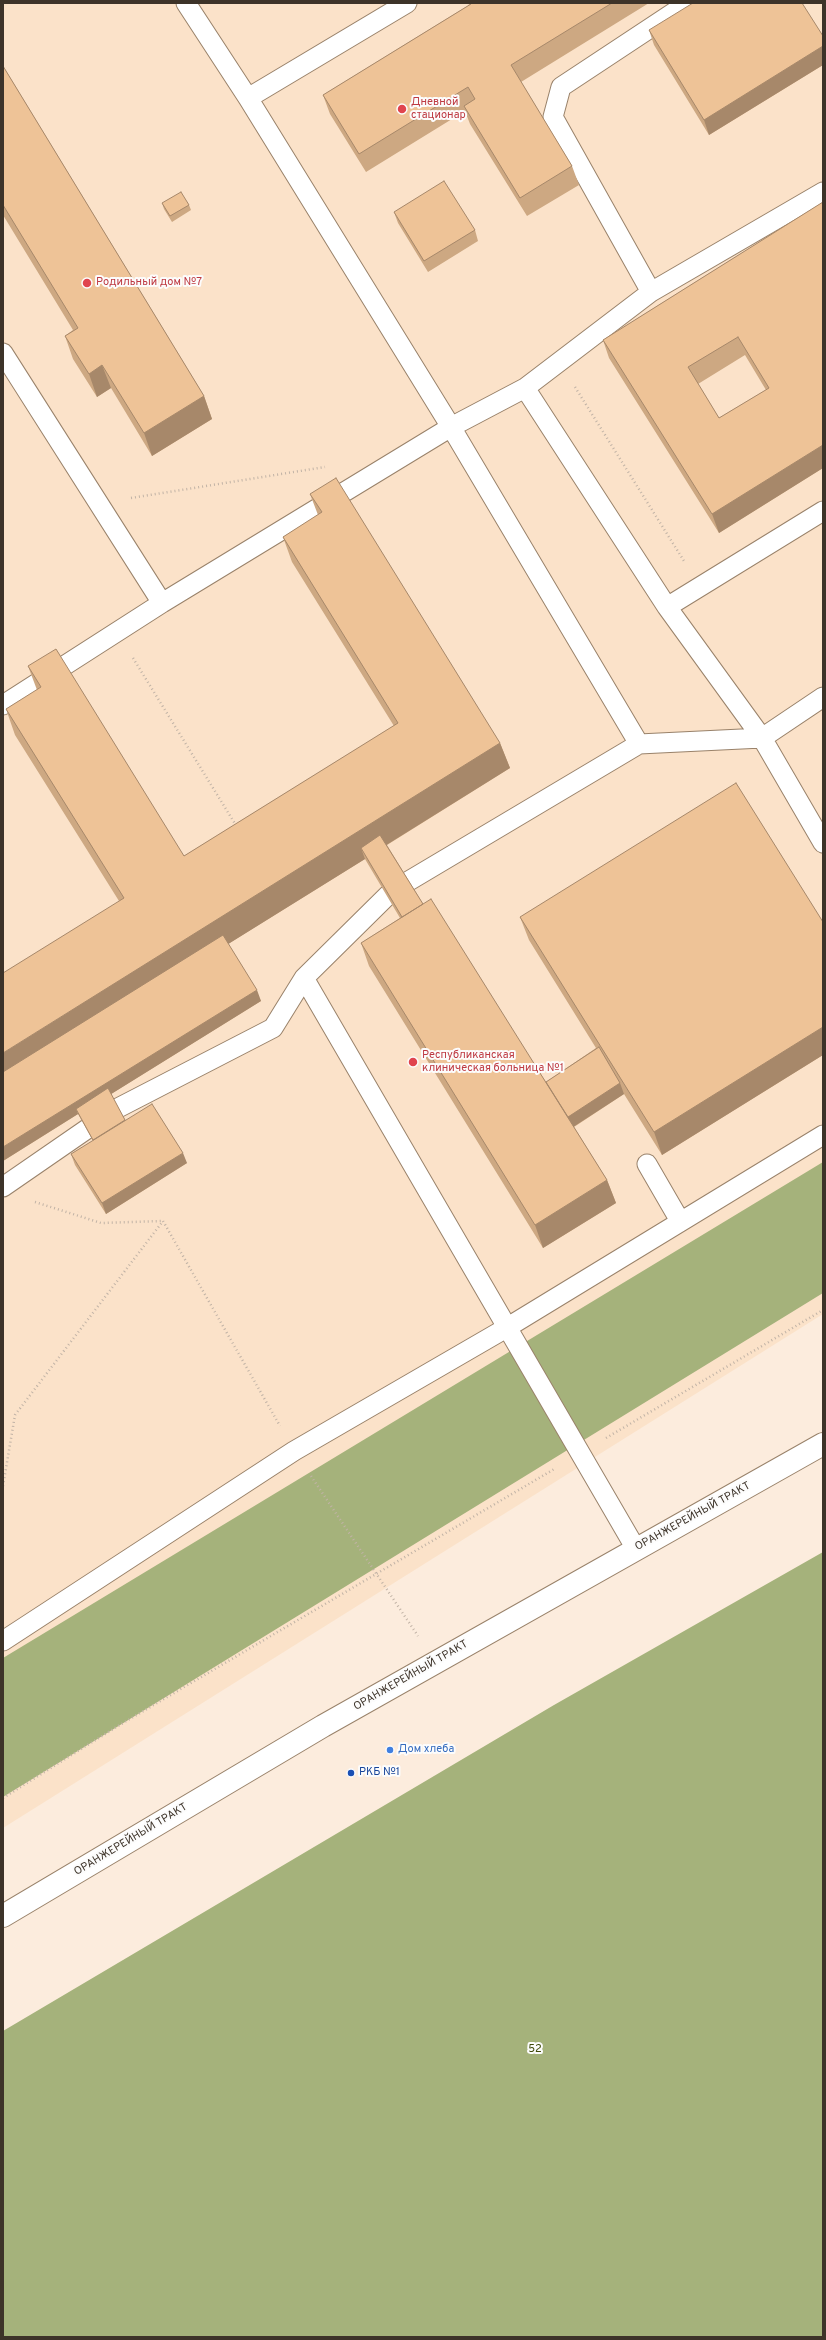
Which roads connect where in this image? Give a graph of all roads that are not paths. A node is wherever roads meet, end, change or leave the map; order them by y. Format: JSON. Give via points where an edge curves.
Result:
{"nodes":[{"id":1,"x":186,"y":3,"type":"edge"},
{"id":2,"x":407,"y":3,"type":"edge"},
{"id":3,"x":688,"y":3,"type":"edge"},
{"id":4,"x":248,"y":98,"type":"junction"},
{"id":5,"x":823,"y":192,"type":"edge"},
{"id":6,"x":651,"y":292,"type":"junction"},
{"id":7,"x":3,"y":353,"type":"edge"},
{"id":8,"x":525,"y":388,"type":"junction"},
{"id":9,"x":451,"y":427,"type":"junction"},
{"id":10,"x":823,"y":511,"type":"edge"},
{"id":11,"x":162,"y":603,"type":"junction"},
{"id":12,"x":668,"y":607,"type":"junction"},
{"id":13,"x":823,"y":697,"type":"edge"},
{"id":14,"x":3,"y":706,"type":"edge"},
{"id":15,"x":762,"y":738,"type":"junction"},
{"id":16,"x":639,"y":744,"type":"junction"},
{"id":17,"x":823,"y":842,"type":"edge"},
{"id":18,"x":407,"y":882,"type":"edge"},
{"id":19,"x":388,"y":895,"type":"edge"},
{"id":20,"x":304,"y":978,"type":"junction"},
{"id":21,"x":116,"y":1109,"type":"edge"},
{"id":22,"x":86,"y":1129,"type":"edge"},
{"id":23,"x":823,"y":1136,"type":"edge"},
{"id":24,"x":647,"y":1164,"type":"dead end"},
{"id":25,"x":3,"y":1187,"type":"edge"},
{"id":26,"x":680,"y":1221,"type":"junction"},
{"id":27,"x":508,"y":1327,"type":"junction"},
{"id":28,"x":823,"y":1444,"type":"edge"},
{"id":29,"x":636,"y":1548,"type":"junction"},
{"id":30,"x":3,"y":1641,"type":"edge"},
{"id":31,"x":3,"y":1916,"type":"edge"}],
"edges":[{"from":1,"to":4,"type":"lane"},
{"from":2,"to":4,"type":"lane"},
{"from":3,"to":6,"type":"lane","via":[[561,86],[553,117]]},
{"from":4,"to":9,"type":"lane"},
{"from":5,"to":6,"type":"lane"},
{"from":6,"to":8,"type":"lane"},
{"from":7,"to":11,"type":"lane"},
{"from":8,"to":9,"type":"lane"},
{"from":8,"to":12,"type":"lane"},
{"from":9,"to":11,"type":"lane"},
{"from":9,"to":16,"type":"lane"},
{"from":10,"to":12,"type":"lane"},
{"from":11,"to":14,"type":"lane"},
{"from":12,"to":15,"type":"lane"},
{"from":13,"to":15,"type":"lane"},
{"from":15,"to":16,"type":"lane"},
{"from":15,"to":17,"type":"lane"},
{"from":16,"to":18,"type":"lane"},
{"from":19,"to":20,"type":"lane"},
{"from":20,"to":21,"type":"lane","via":[[272,1028]]},
{"from":20,"to":27,"type":"lane"},
{"from":22,"to":25,"type":"lane"},
{"from":23,"to":26,"type":"lane"},
{"from":24,"to":26,"type":"lane"},
{"from":26,"to":27,"type":"lane"},
{"from":27,"to":29,"type":"lane","via":[[579,1454]]},
{"from":27,"to":30,"type":"lane","via":[[294,1451]]},
{"from":28,"to":29,"type":"street","name":"ОРАНЖЕРЕЙНЫЙ ТРАКТ"},
{"from":29,"to":31,"type":"street","name":"ОРАНЖЕРЕЙНЫЙ ТРАКТ","via":[[330,1722]]}]}
